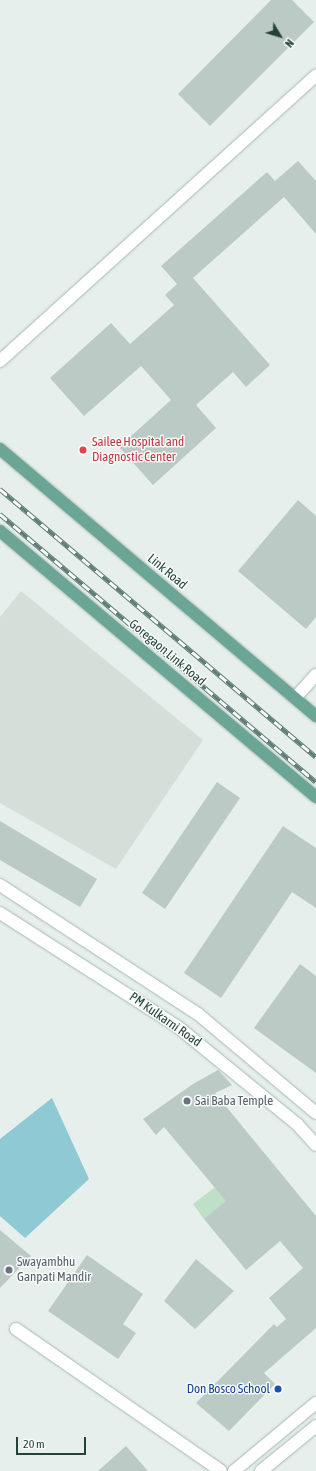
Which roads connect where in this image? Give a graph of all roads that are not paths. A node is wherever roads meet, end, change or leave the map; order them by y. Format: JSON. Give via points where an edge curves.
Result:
{"nodes":[{"id":1,"x":316,"y":75,"type":"edge"},
{"id":2,"x":0,"y":361,"type":"edge"},
{"id":3,"x":0,"y":449,"type":"edge"},
{"id":4,"x":0,"y":531,"type":"edge"},
{"id":5,"x":316,"y":675,"type":"edge"},
{"id":6,"x":295,"y":698,"type":"junction"},
{"id":7,"x":316,"y":716,"type":"edge"},
{"id":8,"x":316,"y":797,"type":"edge"},
{"id":9,"x":0,"y":885,"type":"edge"},
{"id":10,"x":0,"y":913,"type":"edge"},
{"id":11,"x":316,"y":1113,"type":"edge"},
{"id":12,"x":316,"y":1145,"type":"edge"},
{"id":13,"x":16,"y":1329,"type":"dead end"},
{"id":14,"x":316,"y":1403,"type":"edge"},
{"id":15,"x":316,"y":1426,"type":"edge"},
{"id":16,"x":220,"y":1471,"type":"edge"},
{"id":17,"x":234,"y":1471,"type":"edge"},
{"id":18,"x":261,"y":1471,"type":"edge"}],
"edges":[{"from":1,"to":2,"type":"street"},
{"from":3,"to":6,"type":"main road","name":"Link Road"},
{"from":4,"to":8,"type":"main road","name":"Goregaon Link Road"},
{"from":5,"to":6,"type":"street"},
{"from":6,"to":7,"type":"main road","name":"Link Road"},
{"from":9,"to":11,"type":"street","name":"PM Kulkarni Road","via":[[198,1014]]},
{"from":10,"to":12,"type":"street","name":"PM Kulkarni Road","via":[[178,1027],[297,1124]]},
{"from":13,"to":16,"type":"street"},
{"from":14,"to":17,"type":"street"},
{"from":15,"to":18,"type":"street"}]}
